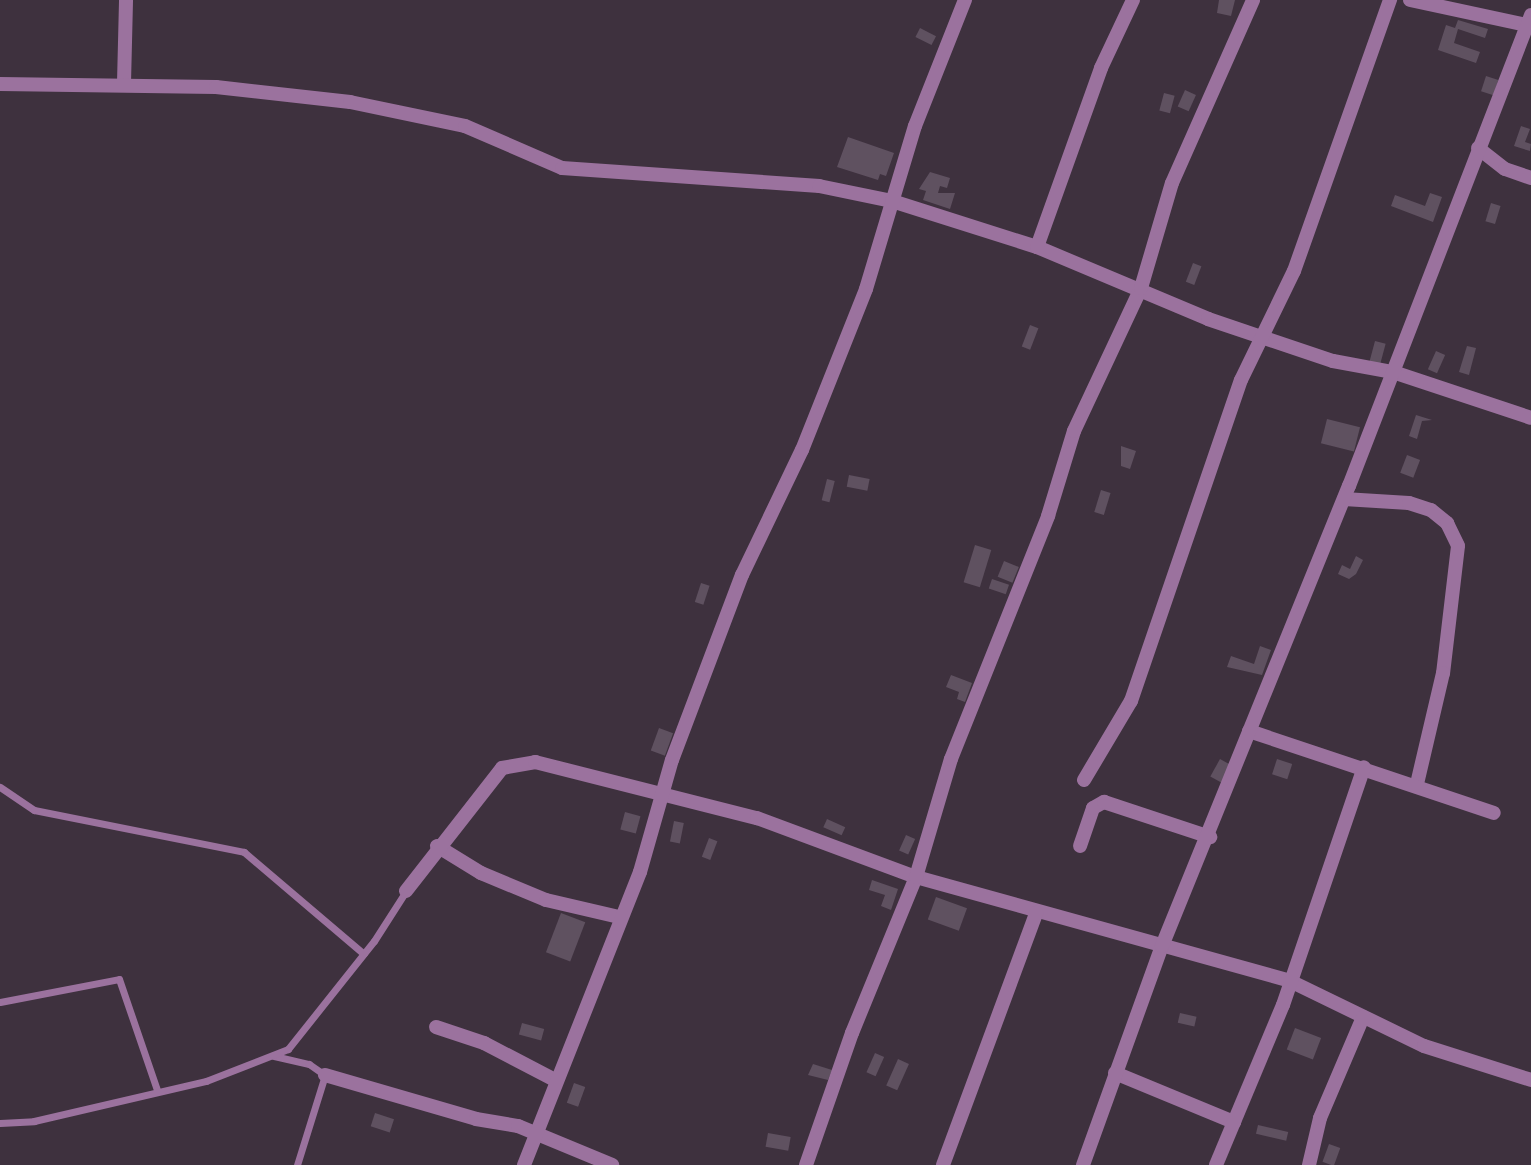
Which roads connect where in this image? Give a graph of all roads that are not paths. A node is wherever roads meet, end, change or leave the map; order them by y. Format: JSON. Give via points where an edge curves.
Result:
{"nodes":[{"id":1,"x":126,"y":0,"type":"edge"},
{"id":2,"x":965,"y":0,"type":"edge"},
{"id":3,"x":1133,"y":0,"type":"edge"},
{"id":4,"x":1253,"y":0,"type":"edge"},
{"id":5,"x":1390,"y":0,"type":"edge"},
{"id":6,"x":1410,"y":0,"type":"edge"},
{"id":7,"x":1529,"y":20,"type":"edge"},
{"id":8,"x":124,"y":83,"type":"junction"},
{"id":9,"x":0,"y":84,"type":"edge"},
{"id":10,"x":1478,"y":148,"type":"junction"},
{"id":11,"x":1531,"y":178,"type":"edge"},
{"id":12,"x":892,"y":201,"type":"junction"},
{"id":13,"x":1037,"y":247,"type":"junction"},
{"id":14,"x":1141,"y":288,"type":"junction"},
{"id":15,"x":1261,"y":337,"type":"junction"},
{"id":16,"x":1393,"y":372,"type":"junction"},
{"id":17,"x":1531,"y":418,"type":"edge"},
{"id":18,"x":1344,"y":499,"type":"junction"},
{"id":19,"x":1249,"y":731,"type":"junction"},
{"id":20,"x":1364,"y":767,"type":"junction"},
{"id":21,"x":1084,"y":780,"type":"dead end"},
{"id":22,"x":1417,"y":784,"type":"junction"},
{"id":23,"x":1,"y":790,"type":"edge"},
{"id":24,"x":666,"y":794,"type":"junction"},
{"id":25,"x":1494,"y":813,"type":"dead end"},
{"id":26,"x":1210,"y":837,"type":"junction"},
{"id":27,"x":437,"y":846,"type":"junction"},
{"id":28,"x":1080,"y":846,"type":"dead end"},
{"id":29,"x":916,"y":877,"type":"junction"},
{"id":30,"x":406,"y":891,"type":"joint"},
{"id":31,"x":1036,"y":913,"type":"junction"},
{"id":32,"x":619,"y":917,"type":"junction"},
{"id":33,"x":1162,"y":946,"type":"junction"},
{"id":34,"x":364,"y":954,"type":"junction"},
{"id":35,"x":1288,"y":980,"type":"junction"},
{"id":36,"x":0,"y":1002,"type":"edge"},
{"id":37,"x":1363,"y":1017,"type":"junction"},
{"id":38,"x":436,"y":1027,"type":"dead end"},
{"id":39,"x":274,"y":1056,"type":"junction"},
{"id":40,"x":1115,"y":1073,"type":"junction"},
{"id":41,"x":325,"y":1075,"type":"junction"},
{"id":42,"x":555,"y":1080,"type":"junction"},
{"id":43,"x":1531,"y":1080,"type":"edge"},
{"id":44,"x":157,"y":1090,"type":"junction"},
{"id":45,"x":1234,"y":1122,"type":"junction"},
{"id":46,"x":0,"y":1123,"type":"edge"},
{"id":47,"x":533,"y":1135,"type":"junction"},
{"id":48,"x":297,"y":1165,"type":"edge"},
{"id":49,"x":524,"y":1165,"type":"edge"},
{"id":50,"x":612,"y":1165,"type":"edge"},
{"id":51,"x":806,"y":1165,"type":"edge"},
{"id":52,"x":943,"y":1165,"type":"edge"},
{"id":53,"x":1083,"y":1165,"type":"edge"},
{"id":54,"x":1216,"y":1165,"type":"edge"},
{"id":55,"x":1309,"y":1165,"type":"edge"}],
"edges":[{"from":1,"to":8,"type":"street"},
{"from":2,"to":12,"type":"street"},
{"from":3,"to":13,"type":"street","via":[[1101,68]]},
{"from":4,"to":14,"type":"street","via":[[1172,183]]},
{"from":5,"to":15,"type":"street","via":[[1294,271]]},
{"from":6,"to":7,"type":"street"},
{"from":7,"to":10,"type":"street"},
{"from":8,"to":9,"type":"street"},
{"from":8,"to":12,"type":"street","via":[[231,88],[420,113],[493,136],[562,168],[759,180]]},
{"from":10,"to":11,"type":"street","via":[[1505,169]]},
{"from":10,"to":16,"type":"street"},
{"from":12,"to":13,"type":"street"},
{"from":12,"to":24,"type":"street","via":[[861,302],[802,450],[742,575],[681,733]]},
{"from":13,"to":14,"type":"street"},
{"from":14,"to":15,"type":"street"},
{"from":14,"to":29,"type":"street","via":[[1074,431],[1048,516],[951,759]]},
{"from":15,"to":16,"type":"street","via":[[1333,361]]},
{"from":15,"to":21,"type":"street","via":[[1241,380],[1131,701]]},
{"from":16,"to":17,"type":"street"},
{"from":16,"to":18,"type":"street"},
{"from":18,"to":19,"type":"street"},
{"from":18,"to":22,"type":"street","via":[[1409,503],[1431,510],[1447,523],[1458,546],[1443,673]]},
{"from":19,"to":20,"type":"street"},
{"from":19,"to":26,"type":"street"},
{"from":20,"to":22,"type":"street"},
{"from":20,"to":35,"type":"street"},
{"from":22,"to":25,"type":"street"},
{"from":23,"to":34,"type":"lane","via":[[34,810],[244,852]]},
{"from":24,"to":27,"type":"street","via":[[535,762],[515,762],[492,779]]},
{"from":24,"to":29,"type":"street","via":[[757,818]]},
{"from":24,"to":32,"type":"street"},
{"from":26,"to":28,"type":"street","via":[[1104,802],[1093,808]]},
{"from":26,"to":33,"type":"street"},
{"from":27,"to":30,"type":"street"},
{"from":27,"to":32,"type":"street","via":[[481,873],[546,900]]},
{"from":29,"to":31,"type":"street"},
{"from":29,"to":51,"type":"street","via":[[852,1033]]},
{"from":30,"to":34,"type":"lane"},
{"from":31,"to":33,"type":"street"},
{"from":31,"to":52,"type":"street"},
{"from":32,"to":42,"type":"street"},
{"from":33,"to":35,"type":"street"},
{"from":33,"to":40,"type":"street"},
{"from":34,"to":39,"type":"lane","via":[[306,1030]]},
{"from":35,"to":37,"type":"street"},
{"from":35,"to":45,"type":"street"},
{"from":36,"to":44,"type":"lane","via":[[119,979]]},
{"from":37,"to":43,"type":"street","via":[[1481,1068]]},
{"from":37,"to":55,"type":"street","via":[[1320,1118]]},
{"from":38,"to":42,"type":"street","via":[[484,1043]]},
{"from":39,"to":41,"type":"lane","via":[[309,1064]]},
{"from":39,"to":44,"type":"lane","via":[[206,1081]]},
{"from":40,"to":45,"type":"street"},
{"from":40,"to":53,"type":"street"},
{"from":41,"to":47,"type":"street","via":[[518,1126]]},
{"from":41,"to":48,"type":"lane"},
{"from":42,"to":47,"type":"street"},
{"from":44,"to":46,"type":"lane","via":[[34,1121]]},
{"from":45,"to":54,"type":"street"},
{"from":47,"to":49,"type":"street"},
{"from":47,"to":50,"type":"street"}]}
